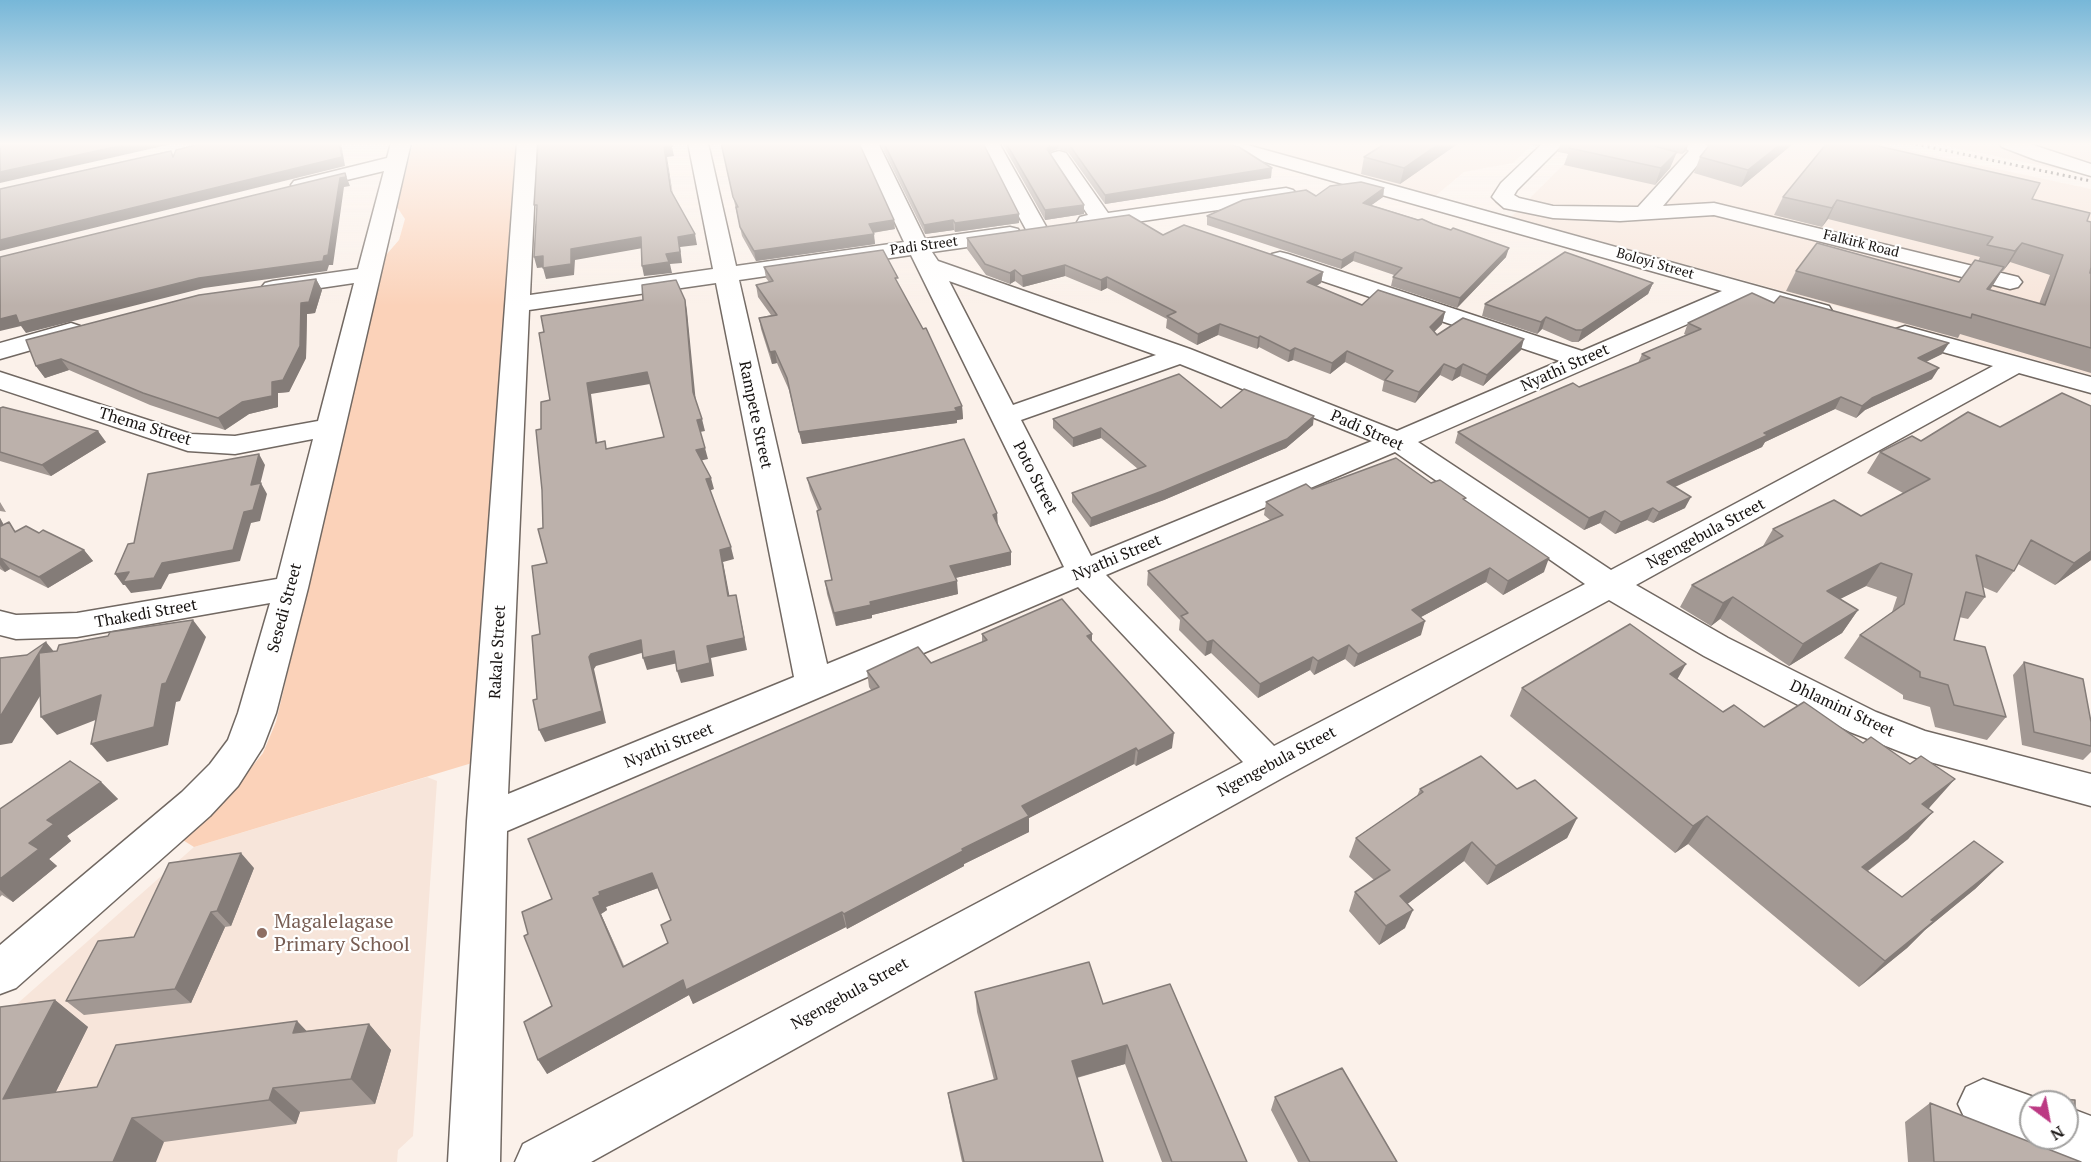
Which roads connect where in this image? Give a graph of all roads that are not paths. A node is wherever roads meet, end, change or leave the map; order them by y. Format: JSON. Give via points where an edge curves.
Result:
{"nodes":[{"id":1,"x":384,"y":197,"type":"edge"},
{"id":2,"x":524,"y":197,"type":"edge"},
{"id":3,"x":709,"y":197,"type":"edge"},
{"id":4,"x":895,"y":197,"type":"edge"},
{"id":5,"x":1032,"y":197,"type":"edge"},
{"id":6,"x":1086,"y":197,"type":"edge"},
{"id":7,"x":1265,"y":197,"type":"edge"},
{"id":8,"x":1416,"y":197,"type":"edge"},
{"id":9,"x":1503,"y":197,"type":"edge"},
{"id":10,"x":1659,"y":197,"type":"edge"},
{"id":11,"x":1645,"y":213,"type":"junction"},
{"id":12,"x":1147,"y":214,"type":"junction"},
{"id":13,"x":1102,"y":220,"type":"junction"},
{"id":14,"x":1055,"y":227,"type":"junction"},
{"id":15,"x":1191,"y":229,"type":"edge"},
{"id":16,"x":1258,"y":251,"type":"edge"},
{"id":17,"x":924,"y":256,"type":"junction"},
{"id":18,"x":370,"y":274,"type":"junction"},
{"id":19,"x":725,"y":275,"type":"junction"},
{"id":20,"x":2010,"y":282,"type":"dead end"},
{"id":21,"x":255,"y":290,"type":"edge"},
{"id":22,"x":1745,"y":290,"type":"junction"},
{"id":23,"x":519,"y":304,"type":"junction"},
{"id":24,"x":1846,"y":318,"type":"edge"},
{"id":25,"x":96,"y":324,"type":"edge"},
{"id":26,"x":1880,"y":327,"type":"edge"},
{"id":27,"x":0,"y":351,"type":"edge"},
{"id":28,"x":1181,"y":355,"type":"junction"},
{"id":29,"x":1583,"y":360,"type":"junction"},
{"id":30,"x":2015,"y":365,"type":"junction"},
{"id":31,"x":0,"y":380,"type":"edge"},
{"id":32,"x":2091,"y":386,"type":"edge"},
{"id":33,"x":1004,"y":417,"type":"junction"},
{"id":34,"x":329,"y":428,"type":"junction"},
{"id":35,"x":1397,"y":441,"type":"junction"},
{"id":36,"x":1083,"y":572,"type":"junction"},
{"id":37,"x":1610,"y":585,"type":"junction"},
{"id":38,"x":291,"y":588,"type":"junction"},
{"id":39,"x":0,"y":623,"type":"edge"},
{"id":40,"x":814,"y":686,"type":"junction"},
{"id":41,"x":1270,"y":766,"type":"junction"},
{"id":42,"x":2091,"y":790,"type":"edge"},
{"id":43,"x":487,"y":821,"type":"junction"},
{"id":44,"x":0,"y":973,"type":"edge"},
{"id":45,"x":1983,"y":1104,"type":"dead end"},
{"id":46,"x":2019,"y":1116,"type":"edge"},
{"id":47,"x":474,"y":1162,"type":"edge"},
{"id":48,"x":541,"y":1162,"type":"edge"}],
"edges":[{"from":1,"to":18,"type":"street","name":"Sesedi Street"},
{"from":2,"to":23,"type":"street","name":"Rakale Street"},
{"from":3,"to":19,"type":"street","name":"Rampete Street"},
{"from":4,"to":17,"type":"street","name":"Poto Street"},
{"from":5,"to":14,"type":"street"},
{"from":6,"to":13,"type":"street"},
{"from":7,"to":12,"type":"street","name":"Padi Street"},
{"from":8,"to":22,"type":"street","name":"Boloyi Street"},
{"from":9,"to":11,"type":"street","name":"Falkirk Road","via":[[1512,203],[1553,212]]},
{"from":10,"to":11,"type":"street"},
{"from":11,"to":20,"type":"street","name":"Falkirk Road","via":[[1714,209],[1738,213]]},
{"from":12,"to":13,"type":"street","name":"Padi Street"},
{"from":12,"to":15,"type":"street"},
{"from":13,"to":14,"type":"street","name":"Padi Street"},
{"from":14,"to":17,"type":"street","name":"Padi Street"},
{"from":16,"to":29,"type":"street"},
{"from":17,"to":19,"type":"street","name":"Padi Street"},
{"from":17,"to":28,"type":"street","name":"Padi Street"},
{"from":17,"to":33,"type":"street","name":"Poto Street"},
{"from":18,"to":21,"type":"street"},
{"from":18,"to":34,"type":"street","name":"Sesedi Street"},
{"from":19,"to":23,"type":"street","name":"Padi Street"},
{"from":19,"to":40,"type":"street","name":"Rampete Street"},
{"from":22,"to":24,"type":"street","name":"Boloyi Street"},
{"from":22,"to":29,"type":"street","name":"Nyathi Street"},
{"from":23,"to":43,"type":"street","name":"Rakale Street"},
{"from":25,"to":27,"type":"street"},
{"from":26,"to":30,"type":"street"},
{"from":28,"to":33,"type":"street"},
{"from":28,"to":35,"type":"street","name":"Padi Street"},
{"from":29,"to":35,"type":"street","name":"Nyathi Street"},
{"from":30,"to":32,"type":"street"},
{"from":30,"to":37,"type":"street","name":"Ngengebula Street"},
{"from":31,"to":34,"type":"street","name":"Thema Street","via":[[188,442],[235,445]]},
{"from":33,"to":36,"type":"street","name":"Poto Street"},
{"from":34,"to":38,"type":"street","name":"Sesedi Street"},
{"from":35,"to":36,"type":"street","name":"Nyathi Street"},
{"from":35,"to":37,"type":"street","name":"Padi Street"},
{"from":36,"to":40,"type":"street","name":"Nyathi Street"},
{"from":36,"to":41,"type":"street","name":"Poto Street"},
{"from":37,"to":41,"type":"street","name":"Ngengebula Street"},
{"from":37,"to":42,"type":"street","name":"Dhlamini Street","via":[[1716,646],[1863,722],[1919,744]]},
{"from":38,"to":39,"type":"street","name":"Thakedi Street","via":[[77,625],[16,627]]},
{"from":38,"to":44,"type":"street","name":"Sesedi Street","via":[[254,721],[244,747],[224,775],[196,804]]},
{"from":40,"to":43,"type":"street","name":"Nyathi Street"},
{"from":41,"to":48,"type":"street","name":"Ngengebula Street"},
{"from":43,"to":47,"type":"street","name":"Rakale Street"},
{"from":45,"to":46,"type":"street"}]}
